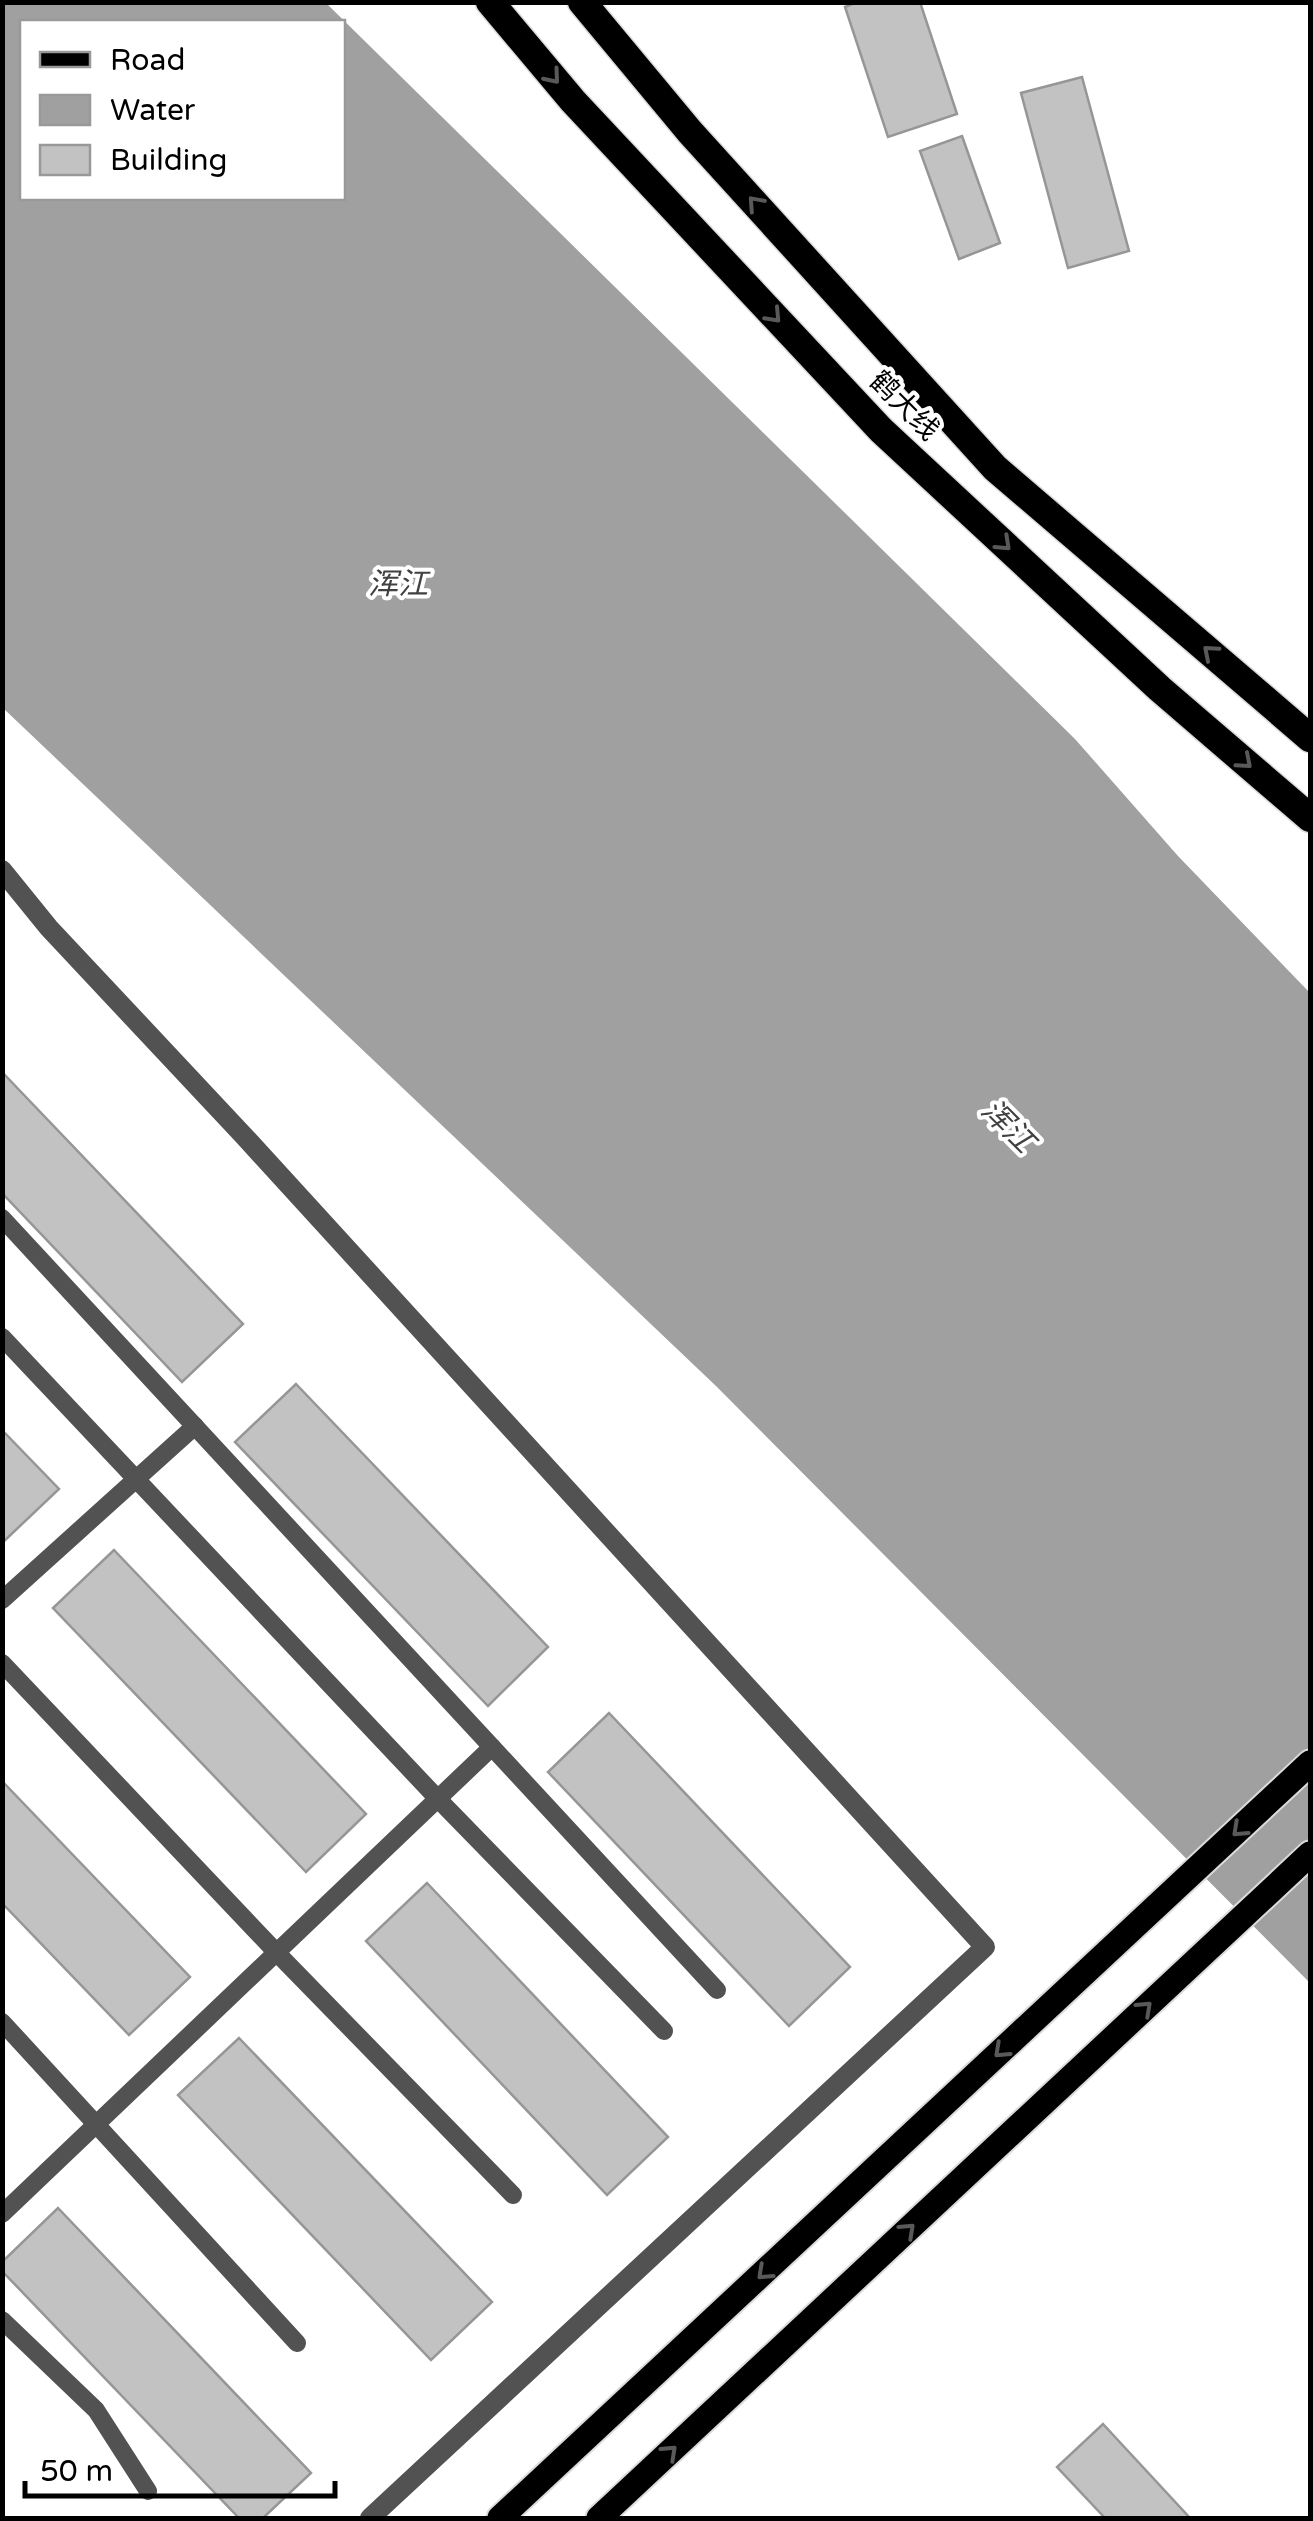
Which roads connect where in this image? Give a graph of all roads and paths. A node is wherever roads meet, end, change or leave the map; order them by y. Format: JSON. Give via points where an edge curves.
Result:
{"nodes":[{"id":1,"x":490,"y":2,"type":"edge"},
{"id":2,"x":582,"y":2,"type":"edge"},
{"id":3,"x":1310,"y":738,"type":"edge"},
{"id":4,"x":1310,"y":818,"type":"edge"},
{"id":5,"x":2,"y":870,"type":"edge"},
{"id":6,"x":2,"y":1218,"type":"edge"},
{"id":7,"x":2,"y":1338,"type":"edge"},
{"id":8,"x":195,"y":1426,"type":"junction"},
{"id":9,"x":136,"y":1480,"type":"junction"},
{"id":10,"x":2,"y":1600,"type":"edge"},
{"id":11,"x":2,"y":1663,"type":"edge"},
{"id":12,"x":492,"y":1747,"type":"junction"},
{"id":13,"x":1310,"y":1763,"type":"edge"},
{"id":14,"x":438,"y":1799,"type":"junction"},
{"id":15,"x":1310,"y":1854,"type":"edge"},
{"id":16,"x":277,"y":1953,"type":"junction"},
{"id":17,"x":717,"y":1990,"type":"dead end"},
{"id":18,"x":2,"y":2022,"type":"edge"},
{"id":19,"x":664,"y":2031,"type":"dead end"},
{"id":20,"x":97,"y":2124,"type":"junction"},
{"id":21,"x":513,"y":2195,"type":"dead end"},
{"id":22,"x":2,"y":2214,"type":"edge"},
{"id":23,"x":2,"y":2320,"type":"edge"},
{"id":24,"x":297,"y":2343,"type":"dead end"},
{"id":25,"x":148,"y":2491,"type":"dead end"},
{"id":26,"x":370,"y":2518,"type":"edge"},
{"id":27,"x":500,"y":2518,"type":"edge"},
{"id":28,"x":599,"y":2518,"type":"edge"}],
"edges":[{"from":1,"to":4,"type":"highway","name":"鹤大线","one_way":true,"via":[[573,102],[881,430]]},
{"from":3,"to":2,"type":"highway","name":"鹤大线","one_way":true,"via":[[995,468],[690,132]]},
{"from":5,"to":26,"type":"street","via":[[985,1947]]},
{"from":6,"to":8,"type":"lane"},
{"from":7,"to":9,"type":"lane"},
{"from":8,"to":9,"type":"lane"},
{"from":8,"to":12,"type":"lane"},
{"from":9,"to":10,"type":"lane"},
{"from":9,"to":14,"type":"lane"},
{"from":11,"to":16,"type":"lane"},
{"from":12,"to":14,"type":"lane"},
{"from":12,"to":17,"type":"lane"},
{"from":13,"to":27,"type":"main road","one_way":true},
{"from":14,"to":16,"type":"lane"},
{"from":14,"to":19,"type":"lane"},
{"from":28,"to":15,"type":"main road","one_way":true},
{"from":16,"to":20,"type":"lane"},
{"from":16,"to":21,"type":"lane"},
{"from":18,"to":20,"type":"lane"},
{"from":20,"to":22,"type":"lane"},
{"from":20,"to":24,"type":"lane"},
{"from":23,"to":25,"type":"lane","via":[[96,2410]]}]}
